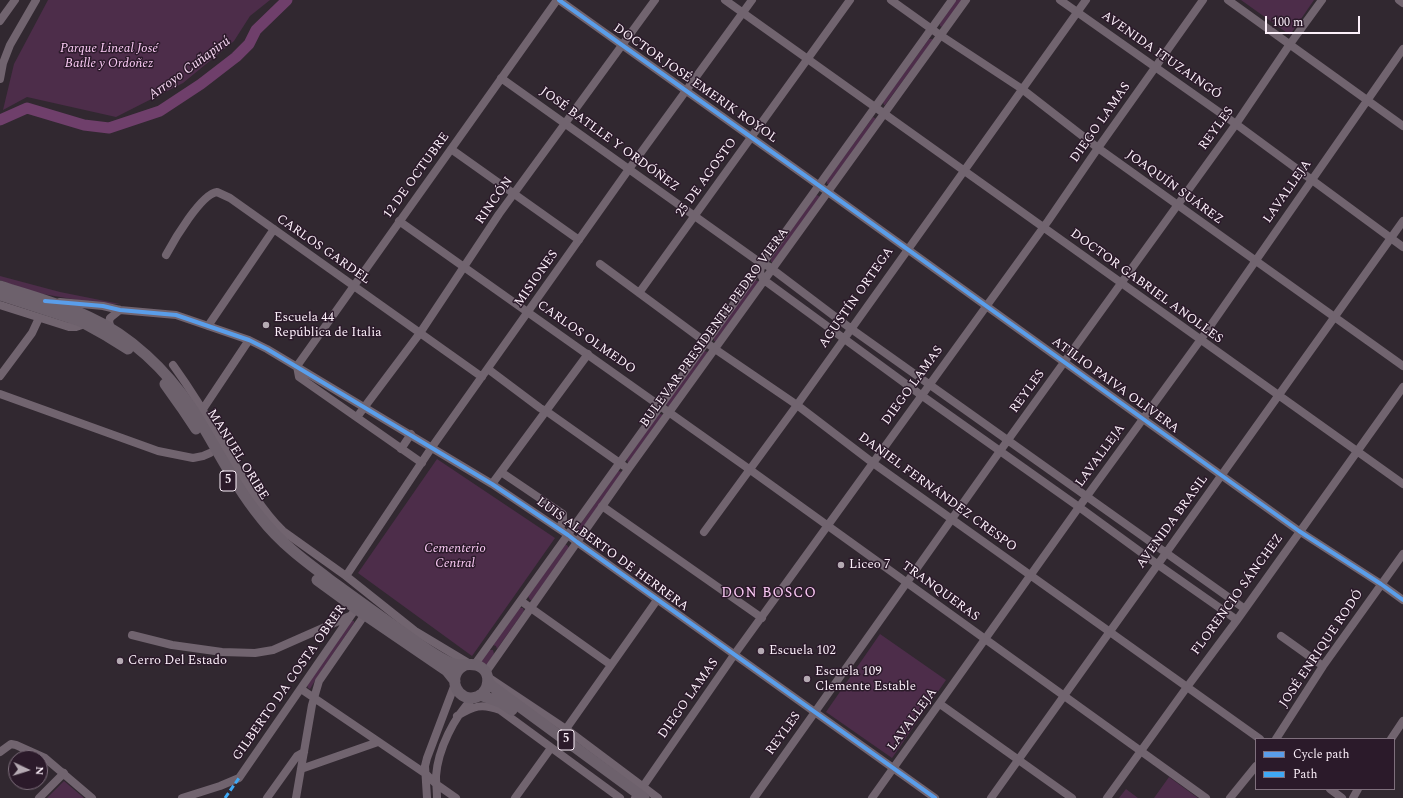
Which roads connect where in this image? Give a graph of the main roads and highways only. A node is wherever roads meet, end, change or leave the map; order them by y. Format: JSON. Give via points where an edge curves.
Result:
{"nodes":[{"id":1,"x":0,"y":286,"type":"edge"},
{"id":2,"x":0,"y":295,"type":"edge"},
{"id":3,"x":361,"y":610,"type":"junction"},
{"id":4,"x":470,"y":665,"type":"junction"},
{"id":5,"x":487,"y":677,"type":"junction"},
{"id":6,"x":455,"y":682,"type":"junction"},
{"id":7,"x":477,"y":696,"type":"junction"},
{"id":8,"x":639,"y":795,"type":"edge"}],
"edges":[{"from":1,"to":3,"type":"highway","name":"MANUEL ORIBE","number":"5","via":[[89,317],[111,328],[138,348],[180,391],[239,488],[273,531]]},
{"from":2,"to":3,"type":"highway","name":"MANUEL ORIBE","number":"5","via":[[86,324],[133,353],[157,374],[182,408],[255,522],[269,538],[293,561]]},
{"from":3,"to":4,"type":"highway","name":"MANUEL ORIBE","number":"5","via":[[453,664]]},
{"from":3,"to":6,"type":"highway","name":"MANUEL ORIBE","number":"5","via":[[447,671]]},
{"from":4,"to":5,"type":"highway","name":"MANUEL ORIBE","via":[[481,667]]},
{"from":4,"to":6,"type":"highway","via":[[458,670]]},
{"from":5,"to":7,"type":"highway","via":[[485,690]]},
{"from":5,"to":8,"type":"highway","name":"MANUEL ORIBE","number":"5","via":[[493,687]]},
{"from":6,"to":7,"type":"highway","name":"MANUEL ORIBE","via":[[462,695]]},
{"from":7,"to":8,"type":"highway","name":"MANUEL ORIBE","number":"5","via":[[500,702]]}]}
